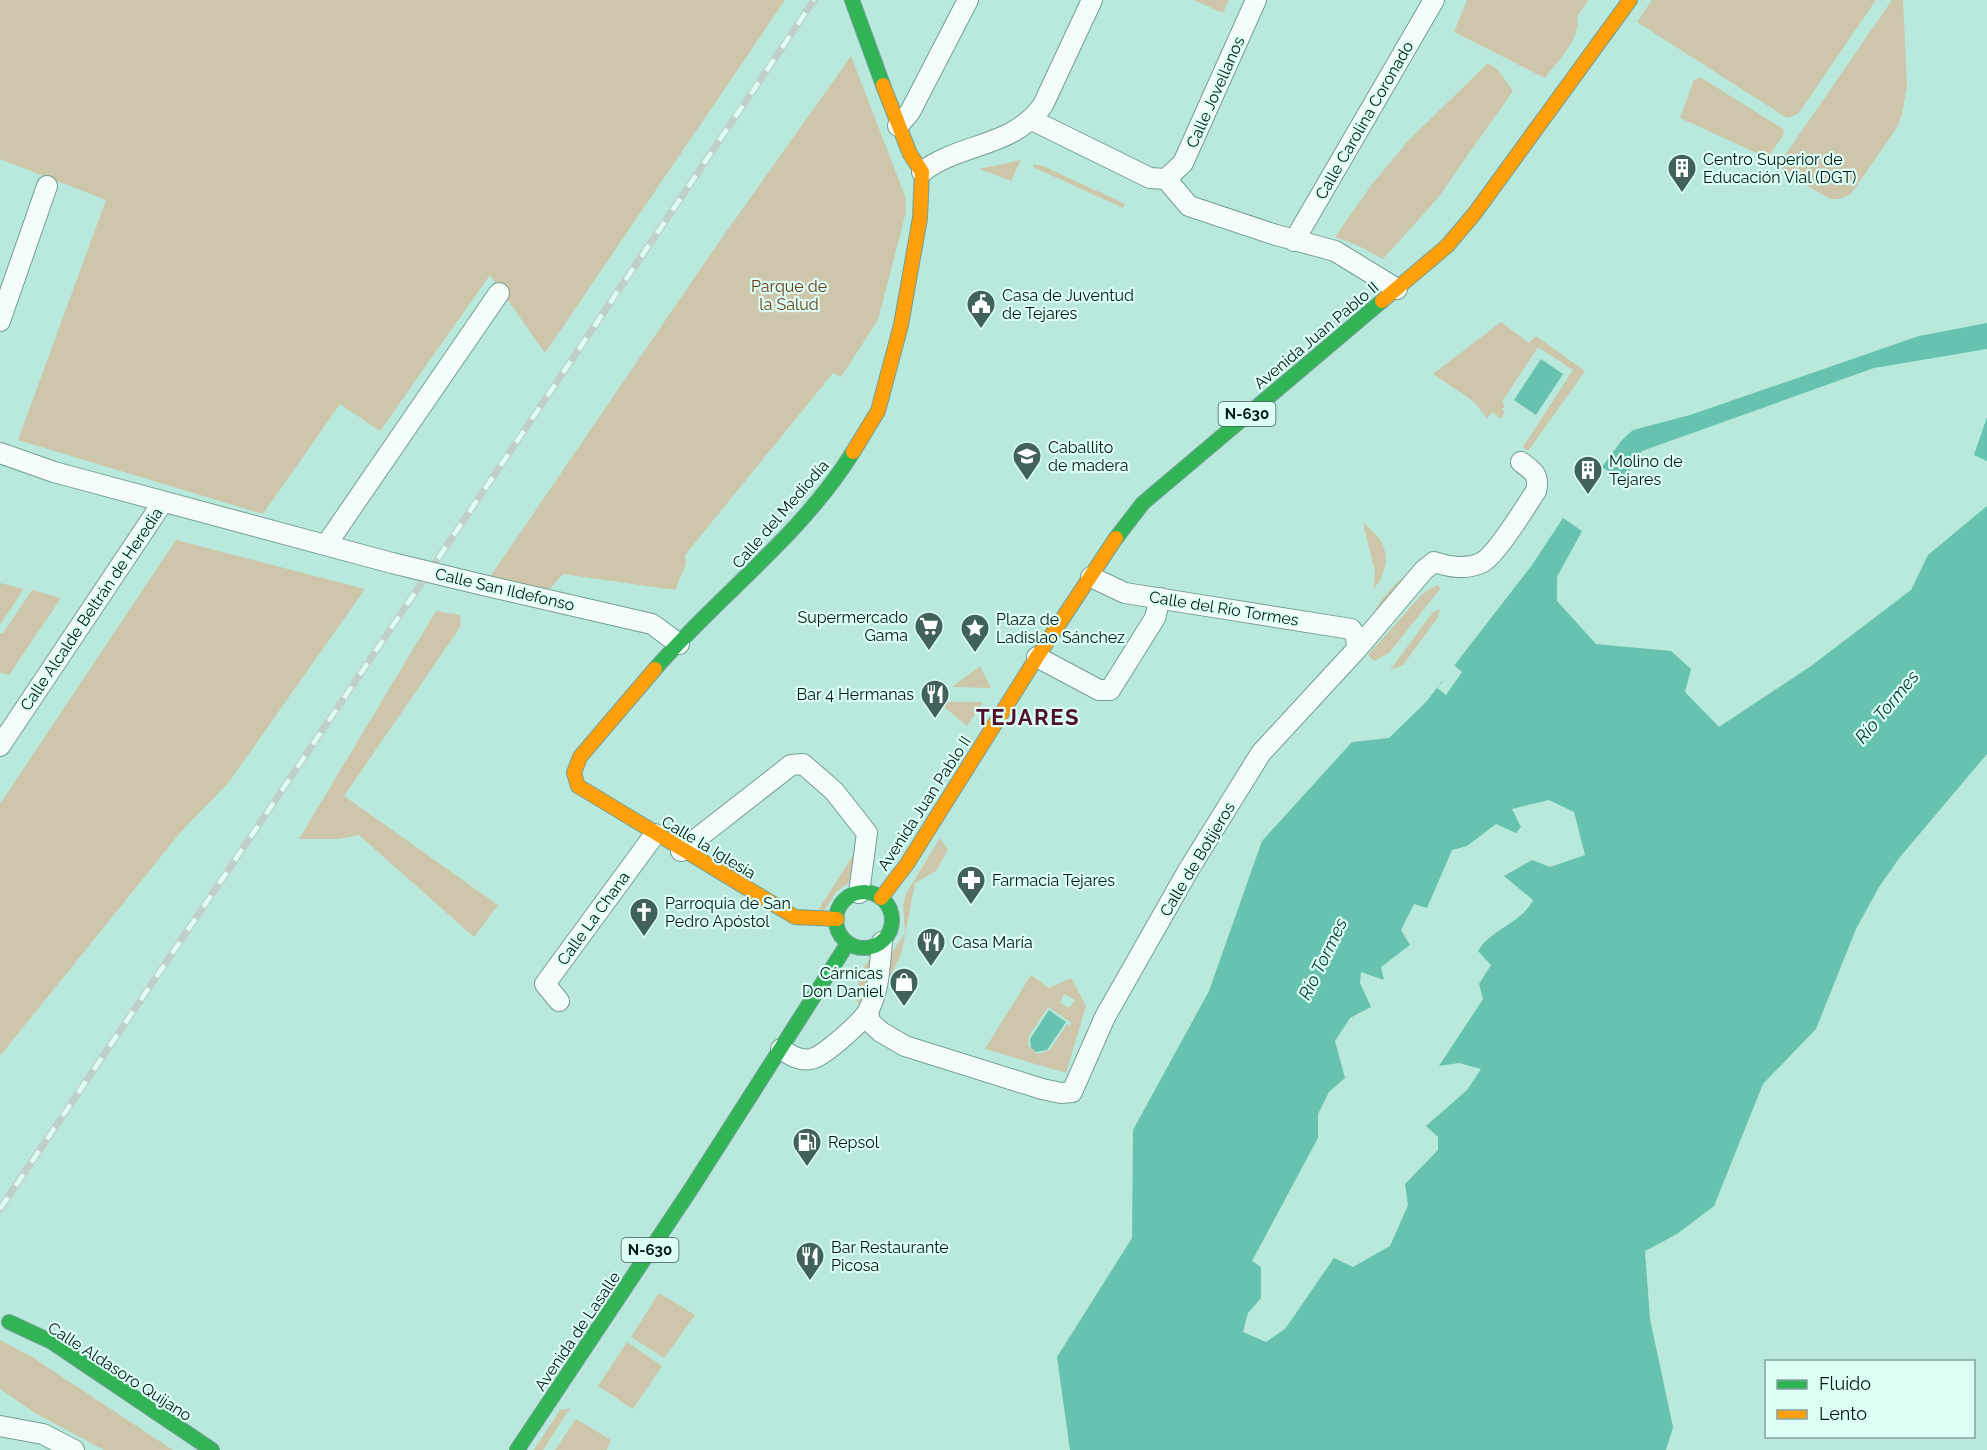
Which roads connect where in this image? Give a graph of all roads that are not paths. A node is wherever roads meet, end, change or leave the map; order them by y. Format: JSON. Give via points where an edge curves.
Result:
{"nodes":[{"id":1,"x":852,"y":0,"type":"edge"},
{"id":2,"x":968,"y":0,"type":"edge"},
{"id":3,"x":1092,"y":0,"type":"edge"},
{"id":4,"x":1256,"y":0,"type":"edge"},
{"id":5,"x":1434,"y":0,"type":"edge"},
{"id":6,"x":1630,"y":0,"type":"edge"},
{"id":7,"x":1032,"y":120,"type":"junction"},
{"id":8,"x":898,"y":126,"type":"junction"},
{"id":9,"x":922,"y":172,"type":"junction"},
{"id":10,"x":1166,"y":179,"type":"junction"},
{"id":11,"x":47,"y":186,"type":"dead end"},
{"id":12,"x":1294,"y":241,"type":"junction"},
{"id":13,"x":1397,"y":289,"type":"junction"},
{"id":14,"x":499,"y":293,"type":"dead end"},
{"id":15,"x":0,"y":321,"type":"edge"},
{"id":16,"x":0,"y":453,"type":"edge"},
{"id":17,"x":1521,"y":462,"type":"dead end"},
{"id":18,"x":163,"y":502,"type":"junction"},
{"id":19,"x":326,"y":545,"type":"junction"},
{"id":20,"x":1091,"y":578,"type":"junction"},
{"id":21,"x":1160,"y":598,"type":"junction"},
{"id":22,"x":1357,"y":643,"type":"junction"},
{"id":23,"x":679,"y":644,"type":"junction"},
{"id":24,"x":1037,"y":657,"type":"junction"},
{"id":25,"x":0,"y":746,"type":"edge"},
{"id":26,"x":573,"y":782,"type":"joint"},
{"id":27,"x":655,"y":834,"type":"junction"},
{"id":28,"x":681,"y":851,"type":"junction"},
{"id":29,"x":859,"y":893,"type":"junction"},
{"id":30,"x":881,"y":898,"type":"junction"},
{"id":31,"x":837,"y":919,"type":"junction"},
{"id":32,"x":882,"y":942,"type":"junction"},
{"id":33,"x":848,"y":943,"type":"junction"},
{"id":34,"x":558,"y":1001,"type":"dead end"},
{"id":35,"x":868,"y":1011,"type":"junction"},
{"id":36,"x":781,"y":1049,"type":"junction"},
{"id":37,"x":9,"y":1322,"type":"dead end"},
{"id":38,"x":0,"y":1426,"type":"edge"},
{"id":39,"x":74,"y":1450,"type":"edge"},
{"id":40,"x":212,"y":1450,"type":"edge"},
{"id":41,"x":517,"y":1450,"type":"edge"}],
"edges":[{"from":1,"to":8,"type":"main road"},
{"from":2,"to":8,"type":"street","via":[[910,112]]},
{"from":3,"to":7,"type":"street","via":[[1043,105]]},
{"from":4,"to":10,"type":"street","name":"Calle Jovellanos","via":[[1183,163]]},
{"from":5,"to":12,"type":"street","name":"Calle Carolina Coronado"},
{"from":6,"to":13,"type":"main road","name":"Avenida Juan Pablo II","number":"N-630","via":[[1475,213],[1447,246]]},
{"from":7,"to":9,"type":"street","via":[[1007,136],[935,162]]},
{"from":7,"to":10,"type":"street","via":[[1150,178]]},
{"from":8,"to":9,"type":"main road"},
{"from":9,"to":23,"type":"main road","name":"Calle del Mediodía","via":[[920,218],[897,347],[878,411],[842,469],[771,553]]},
{"from":10,"to":12,"type":"street","via":[[1189,206]]},
{"from":11,"to":15,"type":"street"},
{"from":12,"to":13,"type":"street","via":[[1335,251]]},
{"from":13,"to":20,"type":"main road","name":"Avenida Juan Pablo II","number":"N-630","via":[[1143,504]]},
{"from":14,"to":19,"type":"street"},
{"from":16,"to":18,"type":"street","name":"Calle San Ildefonso"},
{"from":17,"to":22,"type":"street","name":"Calle de Botijeros","via":[[1535,472],[1536,491],[1483,562],[1467,567],[1434,562]]},
{"from":18,"to":19,"type":"street","name":"Calle San Ildefonso"},
{"from":18,"to":25,"type":"street","name":"Calle Alcalde Beltrán de Heredia"},
{"from":19,"to":23,"type":"street","name":"Calle San Ildefonso","bridge":true,"via":[[652,624]]},
{"from":20,"to":21,"type":"street","name":"Calle del Río Tormes","via":[[1125,592]]},
{"from":20,"to":24,"type":"main road","name":"Avenida Juan Pablo II","number":"N-630"},
{"from":21,"to":22,"type":"street","name":"Calle del Río Tormes","via":[[1351,629]]},
{"from":21,"to":24,"type":"street","via":[[1155,618],[1110,690],[1099,690]]},
{"from":22,"to":35,"type":"street","name":"Calle de Botijeros","via":[[1262,753],[1105,1017],[1072,1092],[1061,1094],[1042,1089],[905,1046],[870,1022]]},
{"from":23,"to":26,"type":"main road","name":"Calle del Mediodía","via":[[579,757]]},
{"from":24,"to":30,"type":"main road","name":"Avenida Juan Pablo II","number":"N-630","via":[[907,864]]},
{"from":26,"to":27,"type":"main road","name":"Calle la Iglesia"},
{"from":27,"to":28,"type":"main road","name":"Calle la Iglesia"},
{"from":27,"to":34,"type":"street","name":"Calle La Chana","via":[[545,984]]},
{"from":28,"to":29,"type":"street","via":[[791,765],[803,764],[834,791],[863,825],[868,842]]},
{"from":28,"to":31,"type":"main road","name":"Calle la Iglesia","via":[[795,917]]},
{"from":29,"to":30,"type":"main road"},
{"from":29,"to":31,"type":"main road","via":[[843,902]]},
{"from":30,"to":32,"type":"main road","via":[[892,918]]},
{"from":31,"to":33,"type":"main road","via":[[841,936]]},
{"from":32,"to":33,"type":"main road","via":[[865,948]]},
{"from":32,"to":35,"type":"street","via":[[879,976]]},
{"from":33,"to":36,"type":"main road","number":"N-630"},
{"from":35,"to":36,"type":"street","via":[[813,1059],[796,1058]]},
{"from":36,"to":41,"type":"main road","name":"Avenida de Lasalle","number":"N-630"},
{"from":37,"to":40,"type":"main road","name":"Calle Aldasoro Quijano","via":[[52,1342]]},
{"from":38,"to":39,"type":"street","via":[[43,1434]]}]}
